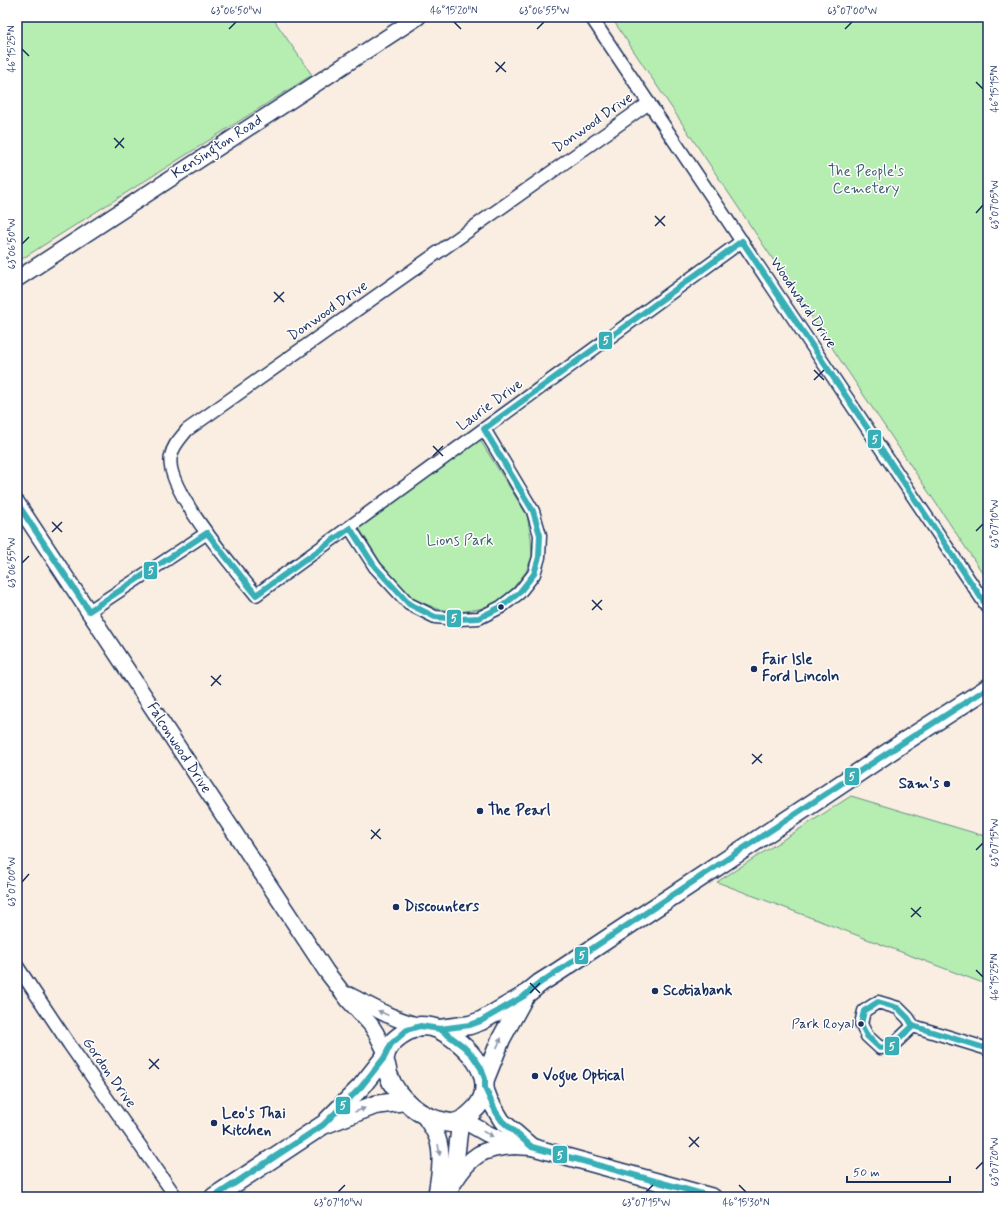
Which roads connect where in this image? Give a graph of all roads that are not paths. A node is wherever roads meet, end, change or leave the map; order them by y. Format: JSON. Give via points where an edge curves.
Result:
{"nodes":[{"id":1,"x":418,"y":17,"type":"edge"},
{"id":2,"x":591,"y":17,"type":"edge"},
{"id":3,"x":649,"y":103,"type":"junction"},
{"id":4,"x":742,"y":241,"type":"junction"},
{"id":5,"x":17,"y":279,"type":"edge"},
{"id":6,"x":484,"y":429,"type":"junction"},
{"id":7,"x":17,"y":503,"type":"edge"},
{"id":8,"x":350,"y":528,"type":"junction"},
{"id":9,"x":207,"y":533,"type":"junction"},
{"id":10,"x":256,"y":595,"type":"joint"},
{"id":11,"x":988,"y":608,"type":"edge"},
{"id":12,"x":89,"y":611,"type":"junction"},
{"id":13,"x":988,"y":688,"type":"edge"},
{"id":14,"x":17,"y":966,"type":"edge"},
{"id":15,"x":342,"y":991,"type":"junction"},
{"id":16,"x":524,"y":996,"type":"junction"},
{"id":17,"x":420,"y":1026,"type":"junction"},
{"id":18,"x":914,"y":1026,"type":"dead end"},
{"id":19,"x":440,"y":1029,"type":"junction"},
{"id":20,"x":988,"y":1049,"type":"edge"},
{"id":21,"x":385,"y":1056,"type":"junction"},
{"id":22,"x":485,"y":1084,"type":"junction"},
{"id":23,"x":405,"y":1101,"type":"junction"},
{"id":24,"x":424,"y":1115,"type":"junction"},
{"id":25,"x":462,"y":1120,"type":"junction"},
{"id":26,"x":323,"y":1125,"type":"junction"},
{"id":27,"x":514,"y":1146,"type":"junction"},
{"id":28,"x":532,"y":1147,"type":"junction"},
{"id":29,"x":450,"y":1190,"type":"edge"},
{"id":30,"x":176,"y":1197,"type":"edge"},
{"id":31,"x":214,"y":1197,"type":"edge"},
{"id":32,"x":436,"y":1197,"type":"edge"},
{"id":33,"x":713,"y":1197,"type":"edge"}],
"edges":[{"from":1,"to":5,"type":"street","name":"Kensington Road"},
{"from":2,"to":3,"type":"street","name":"Woodward Drive"},
{"from":3,"to":4,"type":"street","name":"Woodward Drive"},
{"from":3,"to":9,"type":"street","name":"Donwood Drive","via":[[187,430],[177,442],[171,456],[171,470],[177,487]]},
{"from":4,"to":6,"type":"street","name":"Laurie Drive"},
{"from":4,"to":11,"type":"street","name":"Woodward Drive"},
{"from":6,"to":8,"type":"street","name":"Laurie Drive"},
{"from":6,"to":8,"type":"street","via":[[533,511],[540,534],[539,557],[534,574],[519,594],[501,607],[478,618],[435,617],[409,604],[375,567]]},
{"from":7,"to":12,"type":"street","name":"Falconwood Drive"},
{"from":8,"to":10,"type":"street","name":"Laurie Drive"},
{"from":9,"to":10,"type":"street","name":"Donwood Drive"},
{"from":9,"to":12,"type":"street"},
{"from":12,"to":15,"type":"street","name":"Falconwood Drive","via":[[326,971]]},
{"from":13,"to":16,"type":"main road","via":[[563,967]]},
{"from":14,"to":30,"type":"street","name":"Gordon Drive"},
{"from":17,"to":15,"type":"street","name":"Falconwood Drive","one_way":true,"via":[[381,1012]]},
{"from":15,"to":21,"type":"street","name":"Falconwood Drive","via":[[376,1032]]},
{"from":16,"to":19,"type":"main road","via":[[481,1021]]},
{"from":22,"to":16,"type":"main road","one_way":true,"via":[[501,1039]]},
{"from":17,"to":19,"type":"main road"},
{"from":17,"to":21,"type":"main road","via":[[398,1036]]},
{"from":18,"to":20,"type":"street"},
{"from":19,"to":22,"type":"main road","via":[[473,1056],[481,1068]]},
{"from":21,"to":23,"type":"main road","via":[[387,1072],[394,1088]]},
{"from":21,"to":26,"type":"main road","via":[[362,1087]]},
{"from":22,"to":25,"type":"main road","via":[[480,1103]]},
{"from":22,"to":28,"type":"main road","via":[[490,1101],[502,1120]]},
{"from":23,"to":24,"type":"main road"},
{"from":26,"to":23,"type":"main road","one_way":true,"via":[[375,1105]]},
{"from":24,"to":25,"type":"main road","via":[[452,1123]]},
{"from":24,"to":32,"type":"main road","one_way":true,"via":[[439,1147],[440,1172]]},
{"from":25,"to":27,"type":"main road","one_way":true},
{"from":25,"to":29,"type":"main road"},
{"from":26,"to":31,"type":"main road"},
{"from":27,"to":28,"type":"main road"},
{"from":27,"to":29,"type":"main road","via":[[482,1152],[473,1158],[462,1169]]},
{"from":28,"to":33,"type":"main road"}]}
